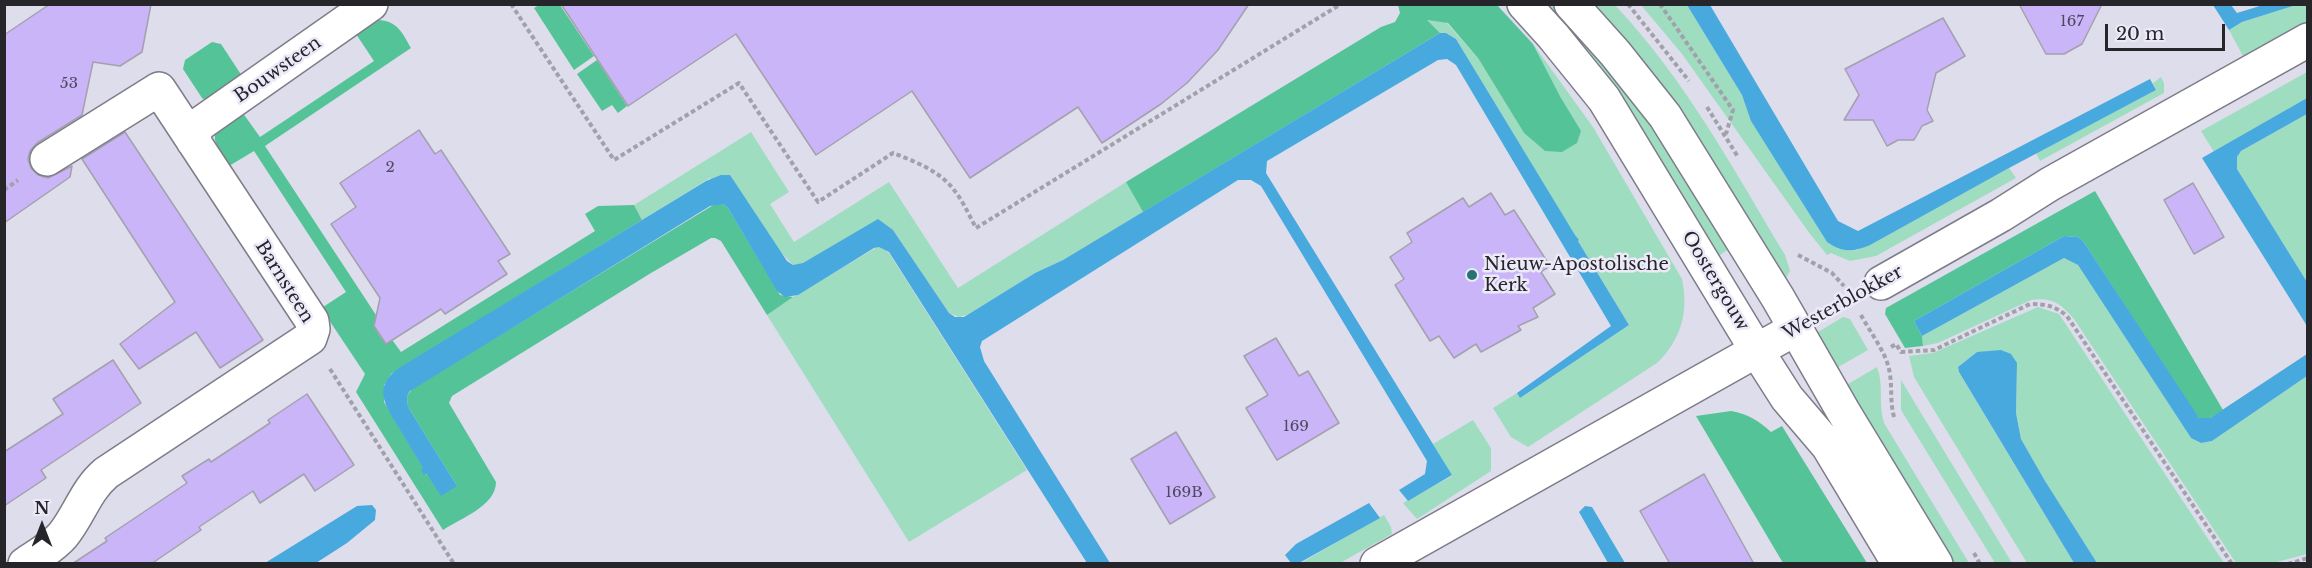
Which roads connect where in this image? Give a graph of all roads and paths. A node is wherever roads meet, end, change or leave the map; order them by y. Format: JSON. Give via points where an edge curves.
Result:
{"nodes":[{"id":1,"x":371,"y":4,"type":"edge"},
{"id":2,"x":511,"y":4,"type":"edge"},
{"id":3,"x":1341,"y":4,"type":"edge"},
{"id":4,"x":1524,"y":4,"type":"edge"},
{"id":5,"x":1571,"y":4,"type":"edge"},
{"id":6,"x":1660,"y":4,"type":"edge"},
{"id":7,"x":2307,"y":39,"type":"edge"},
{"id":8,"x":1725,"y":135,"type":"dead end"},
{"id":9,"x":193,"y":141,"type":"junction"},
{"id":10,"x":47,"y":159,"type":"dead end"},
{"id":11,"x":1793,"y":250,"type":"dead end"},
{"id":12,"x":1881,"y":283,"type":"joint"},
{"id":13,"x":1852,"y":299,"type":"junction"},
{"id":14,"x":1795,"y":329,"type":"junction"},
{"id":15,"x":310,"y":338,"type":"junction"},
{"id":16,"x":1891,"y":347,"type":"dead end"},
{"id":17,"x":1757,"y":351,"type":"junction"},
{"id":18,"x":1898,"y":426,"type":"dead end"},
{"id":19,"x":1968,"y":543,"type":"dead end"},
{"id":20,"x":2307,"y":558,"type":"edge"},
{"id":21,"x":25,"y":564,"type":"edge"},
{"id":22,"x":454,"y":564,"type":"edge"},
{"id":23,"x":1377,"y":564,"type":"edge"},
{"id":24,"x":1899,"y":564,"type":"edge"},
{"id":25,"x":1936,"y":564,"type":"edge"},
{"id":26,"x":1980,"y":564,"type":"edge"},
{"id":27,"x":2232,"y":564,"type":"edge"},
{"id":28,"x":2288,"y":564,"type":"edge"}],
"edges":[{"from":1,"to":9,"type":"street","name":"Bouwsteen","via":[[197,126]]},
{"from":2,"to":3,"type":"path","via":[[614,160],[739,82],[818,202],[893,153],[935,173],[953,189],[976,228]]},
{"from":4,"to":17,"type":"street","name":"Oostergouw","via":[[1604,99]]},
{"from":5,"to":14,"type":"street","via":[[1665,116]]},
{"from":6,"to":8,"type":"path","via":[[1733,110]]},
{"from":7,"to":12,"type":"street","name":"Westerblokker"},
{"from":9,"to":10,"type":"street","name":"Barnsteen","via":[[159,88]]},
{"from":9,"to":15,"type":"street","name":"Barnsteen","via":[[312,321]]},
{"from":11,"to":13,"type":"path","via":[[1802,259],[1832,273]]},
{"from":12,"to":13,"type":"path","name":"Westerblokker"},
{"from":13,"to":14,"type":"path","name":"Westerblokker"},
{"from":13,"to":18,"type":"path","via":[[1887,361],[1892,411]]},
{"from":14,"to":17,"type":"street","name":"Westerblokker"},
{"from":14,"to":25,"type":"street"},
{"from":15,"to":21,"type":"street","name":"Barnsteen","via":[[93,483],[64,534]]},
{"from":15,"to":22,"type":"path"},
{"from":16,"to":27,"type":"path","via":[[1896,344],[1901,352],[1934,350],[2030,304],[2057,307],[2067,316]]},
{"from":17,"to":23,"type":"street","name":"Westerblokker"},
{"from":17,"to":24,"type":"street","name":"Oostergouw","via":[[1787,398],[1828,446]]},
{"from":19,"to":26,"type":"path"},
{"from":20,"to":28,"type":"path"}]}
